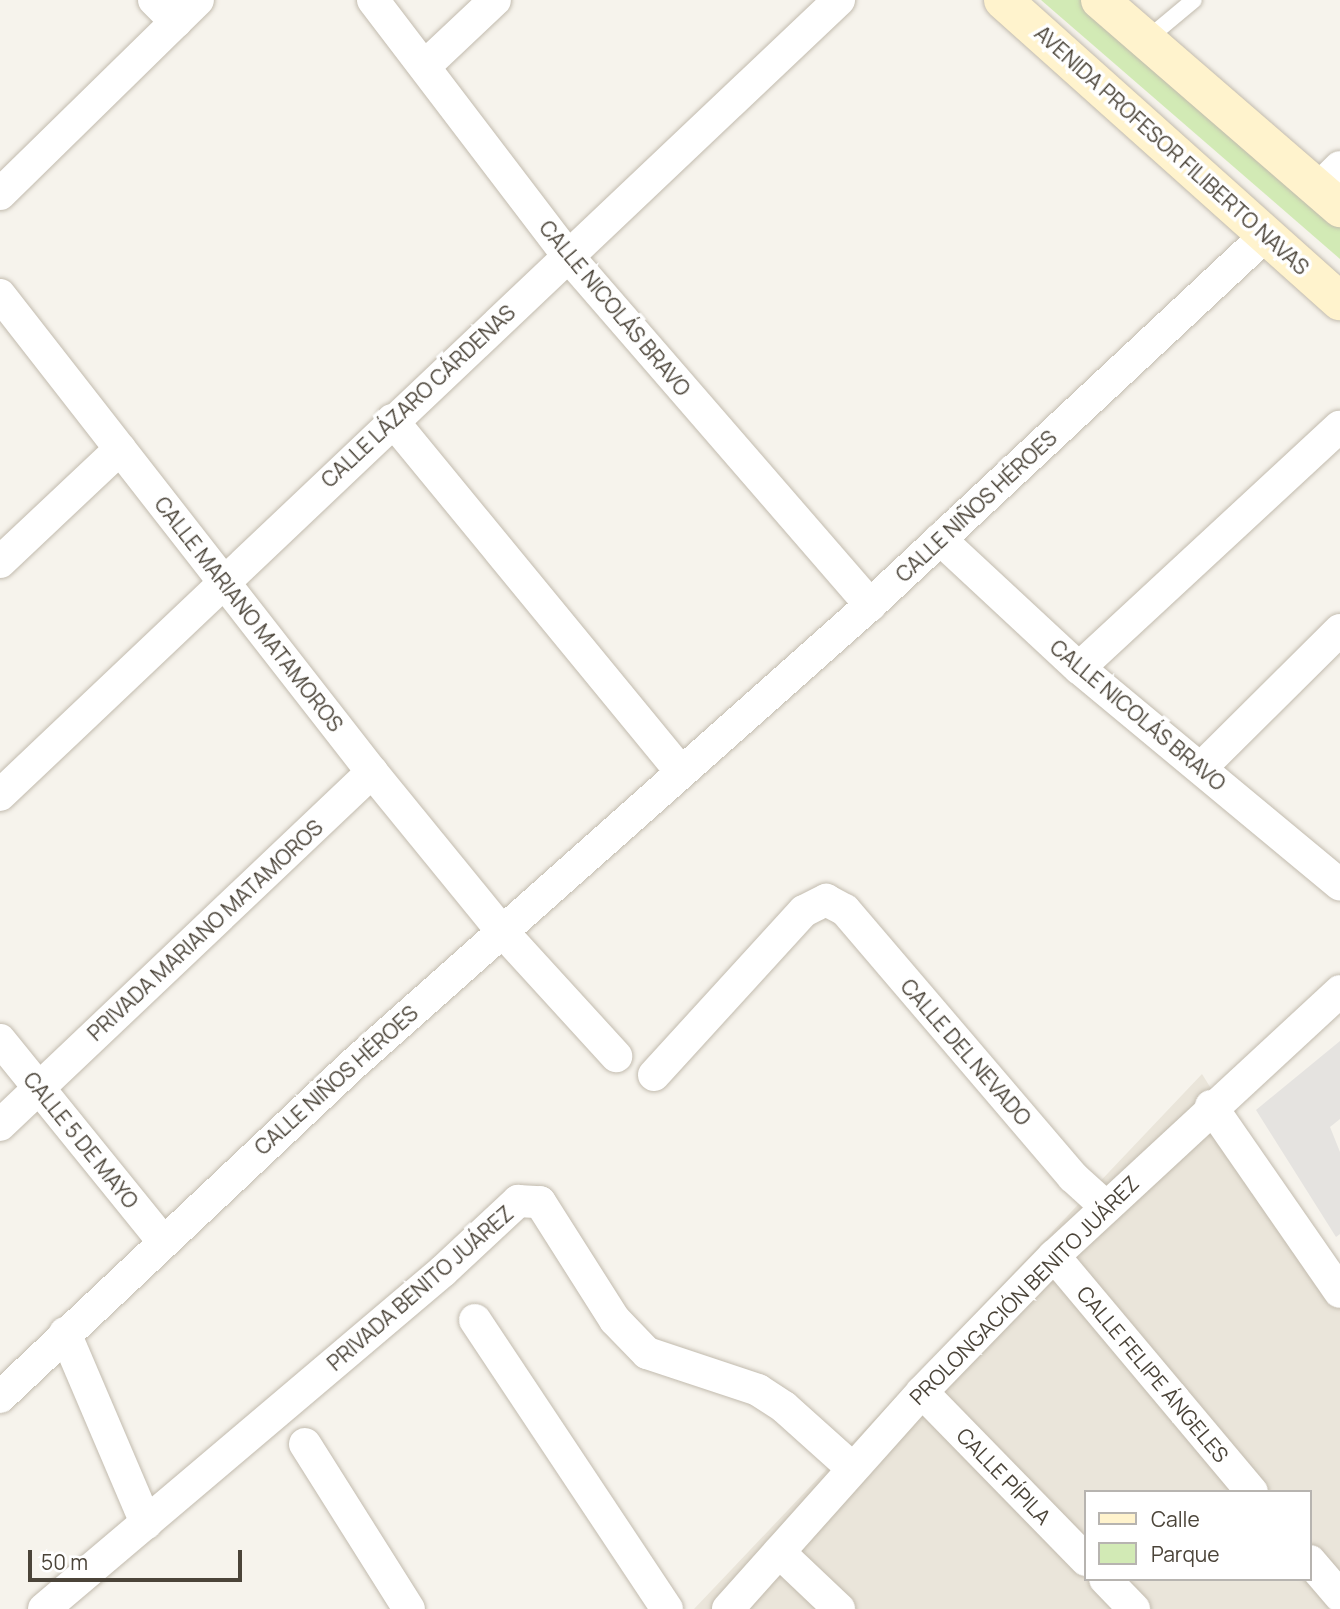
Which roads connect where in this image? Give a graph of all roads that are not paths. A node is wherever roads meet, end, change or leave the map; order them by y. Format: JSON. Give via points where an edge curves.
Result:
{"nodes":[{"id":1,"x":154,"y":0,"type":"edge"},
{"id":2,"x":198,"y":0,"type":"edge"},
{"id":3,"x":373,"y":0,"type":"edge"},
{"id":4,"x":495,"y":0,"type":"edge"},
{"id":5,"x":839,"y":0,"type":"edge"},
{"id":6,"x":1003,"y":0,"type":"edge"},
{"id":7,"x":1100,"y":0,"type":"edge"},
{"id":8,"x":1194,"y":0,"type":"edge"},
{"id":9,"x":176,"y":22,"type":"junction"},
{"id":10,"x":1146,"y":40,"type":"junction"},
{"id":11,"x":425,"y":66,"type":"junction"},
{"id":12,"x":1333,"y":188,"type":"edge"},
{"id":13,"x":0,"y":194,"type":"edge"},
{"id":14,"x":1266,"y":234,"type":"junction"},
{"id":15,"x":568,"y":256,"type":"junction"},
{"id":16,"x":0,"y":295,"type":"edge"},
{"id":17,"x":1340,"y":300,"type":"edge"},
{"id":18,"x":392,"y":420,"type":"junction"},
{"id":19,"x":1339,"y":427,"type":"edge"},
{"id":20,"x":120,"y":449,"type":"junction"},
{"id":21,"x":940,"y":539,"type":"junction"},
{"id":22,"x":0,"y":562,"type":"edge"},
{"id":23,"x":224,"y":579,"type":"junction"},
{"id":24,"x":870,"y":605,"type":"junction"},
{"id":25,"x":1340,"y":630,"type":"edge"},
{"id":26,"x":1079,"y":668,"type":"junction"},
{"id":27,"x":1201,"y":768,"type":"junction"},
{"id":28,"x":372,"y":772,"type":"junction"},
{"id":29,"x":681,"y":772,"type":"junction"},
{"id":30,"x":0,"y":795,"type":"edge"},
{"id":31,"x":1340,"y":885,"type":"edge"},
{"id":32,"x":501,"y":930,"type":"junction"},
{"id":33,"x":1340,"y":991,"type":"edge"},
{"id":34,"x":0,"y":1040,"type":"edge"},
{"id":35,"x":616,"y":1056,"type":"dead end"},
{"id":36,"x":654,"y":1075,"type":"dead end"},
{"id":37,"x":39,"y":1088,"type":"junction"},
{"id":38,"x":1211,"y":1106,"type":"junction"},
{"id":39,"x":0,"y":1125,"type":"edge"},
{"id":40,"x":1105,"y":1206,"type":"junction"},
{"id":41,"x":162,"y":1240,"type":"junction"},
{"id":42,"x":1054,"y":1256,"type":"junction"},
{"id":43,"x":1340,"y":1292,"type":"edge"},
{"id":44,"x":475,"y":1320,"type":"dead end"},
{"id":45,"x":65,"y":1334,"type":"junction"},
{"id":46,"x":922,"y":1392,"type":"junction"},
{"id":47,"x":0,"y":1397,"type":"edge"},
{"id":48,"x":304,"y":1444,"type":"dead end"},
{"id":49,"x":852,"y":1468,"type":"junction"},
{"id":50,"x":1250,"y":1490,"type":"edge"},
{"id":51,"x":146,"y":1523,"type":"junction"},
{"id":52,"x":779,"y":1552,"type":"junction"},
{"id":53,"x":1084,"y":1558,"type":"edge"},
{"id":54,"x":1312,"y":1563,"type":"edge"},
{"id":55,"x":1107,"y":1581,"type":"edge"},
{"id":56,"x":1340,"y":1596,"type":"edge"},
{"id":57,"x":44,"y":1609,"type":"edge"},
{"id":58,"x":409,"y":1609,"type":"edge"},
{"id":59,"x":667,"y":1609,"type":"edge"},
{"id":60,"x":728,"y":1609,"type":"edge"},
{"id":61,"x":839,"y":1609,"type":"edge"},
{"id":62,"x":1134,"y":1609,"type":"edge"}],
"edges":[{"from":1,"to":9,"type":"street"},
{"from":2,"to":9,"type":"street"},
{"from":3,"to":11,"type":"street","name":"CALLE NICOLÁS BRAVO"},
{"from":4,"to":11,"type":"street"},
{"from":5,"to":15,"type":"street","name":"CALLE LÁZARO CÁRDENAS"},
{"from":6,"to":14,"type":"main road","name":"AVENIDA PROFESOR FILIBERTO NAVAS"},
{"from":7,"to":10,"type":"main road"},
{"from":8,"to":10,"type":"lane"},
{"from":9,"to":13,"type":"street"},
{"from":10,"to":12,"type":"main road"},
{"from":11,"to":15,"type":"street","name":"CALLE NICOLÁS BRAVO"},
{"from":14,"to":17,"type":"main road","name":"AVENIDA PROFESOR FILIBERTO NAVAS"},
{"from":14,"to":21,"type":"street","name":"CALLE NIÑOS HÉROES"},
{"from":15,"to":18,"type":"street","name":"CALLE LÁZARO CÁRDENAS"},
{"from":15,"to":24,"type":"street","name":"CALLE NICOLÁS BRAVO"},
{"from":16,"to":20,"type":"street","name":"CALLE MARIANO MATAMOROS"},
{"from":18,"to":23,"type":"street","name":"CALLE LÁZARO CÁRDENAS"},
{"from":18,"to":29,"type":"street"},
{"from":19,"to":26,"type":"street"},
{"from":20,"to":22,"type":"street"},
{"from":20,"to":23,"type":"street","name":"CALLE MARIANO MATAMOROS"},
{"from":21,"to":24,"type":"street","name":"CALLE NIÑOS HÉROES"},
{"from":21,"to":26,"type":"street","name":"CALLE NICOLÁS BRAVO"},
{"from":23,"to":28,"type":"street","name":"CALLE MARIANO MATAMOROS"},
{"from":23,"to":30,"type":"street","name":"CALLE LÁZARO CÁRDENAS"},
{"from":24,"to":29,"type":"street","name":"CALLE NIÑOS HÉROES"},
{"from":25,"to":27,"type":"street"},
{"from":26,"to":27,"type":"street","name":"CALLE NICOLÁS BRAVO"},
{"from":27,"to":31,"type":"street","name":"CALLE NICOLÁS BRAVO"},
{"from":28,"to":32,"type":"street","name":"CALLE MARIANO MATAMOROS"},
{"from":28,"to":37,"type":"street","name":"PRIVADA MARIANO MATAMOROS"},
{"from":29,"to":32,"type":"street","name":"CALLE NIÑOS HÉROES"},
{"from":32,"to":35,"type":"street","name":"CALLE MARIANO MATAMOROS"},
{"from":32,"to":41,"type":"street","name":"CALLE NIÑOS HÉROES"},
{"from":33,"to":38,"type":"street","name":"PROLONGACIÓN BENITO JUÁREZ"},
{"from":34,"to":37,"type":"street","name":"CALLE 5 DE MAYO"},
{"from":36,"to":40,"type":"street","name":"CALLE DEL NEVADO","via":[[804,911],[826,900],[845,910],[1073,1177]]},
{"from":37,"to":39,"type":"street","name":"PRIVADA MARIANO MATAMOROS"},
{"from":37,"to":41,"type":"street","name":"CALLE 5 DE MAYO"},
{"from":38,"to":40,"type":"street","name":"PROLONGACIÓN BENITO JUÁREZ"},
{"from":38,"to":43,"type":"street"},
{"from":40,"to":42,"type":"street","name":"PROLONGACIÓN BENITO JUÁREZ"},
{"from":41,"to":45,"type":"street","name":"CALLE NIÑOS HÉROES"},
{"from":42,"to":46,"type":"street","name":"PROLONGACIÓN BENITO JUÁREZ"},
{"from":42,"to":50,"type":"street","name":"CALLE FELIPE ÁNGELES"},
{"from":44,"to":59,"type":"street"},
{"from":45,"to":47,"type":"street","name":"CALLE NIÑOS HÉROES"},
{"from":45,"to":51,"type":"street"},
{"from":46,"to":49,"type":"street","name":"PROLONGACIÓN BENITO JUÁREZ"},
{"from":46,"to":53,"type":"street","name":"CALLE PÍPILA"},
{"from":48,"to":58,"type":"street"},
{"from":49,"to":51,"type":"street","name":"PRIVADA BENITO JUÁREZ","via":[[784,1407],[758,1390],[647,1353],[615,1320],[540,1202],[519,1200],[443,1271]]},
{"from":49,"to":52,"type":"street","name":"PROLONGACIÓN BENITO JUÁREZ"},
{"from":51,"to":57,"type":"street","name":"PRIVADA BENITO JUÁREZ"},
{"from":52,"to":60,"type":"street","name":"PROLONGACIÓN BENITO JUÁREZ"},
{"from":52,"to":61,"type":"street"},
{"from":54,"to":56,"type":"street"},
{"from":55,"to":62,"type":"street"}]}
